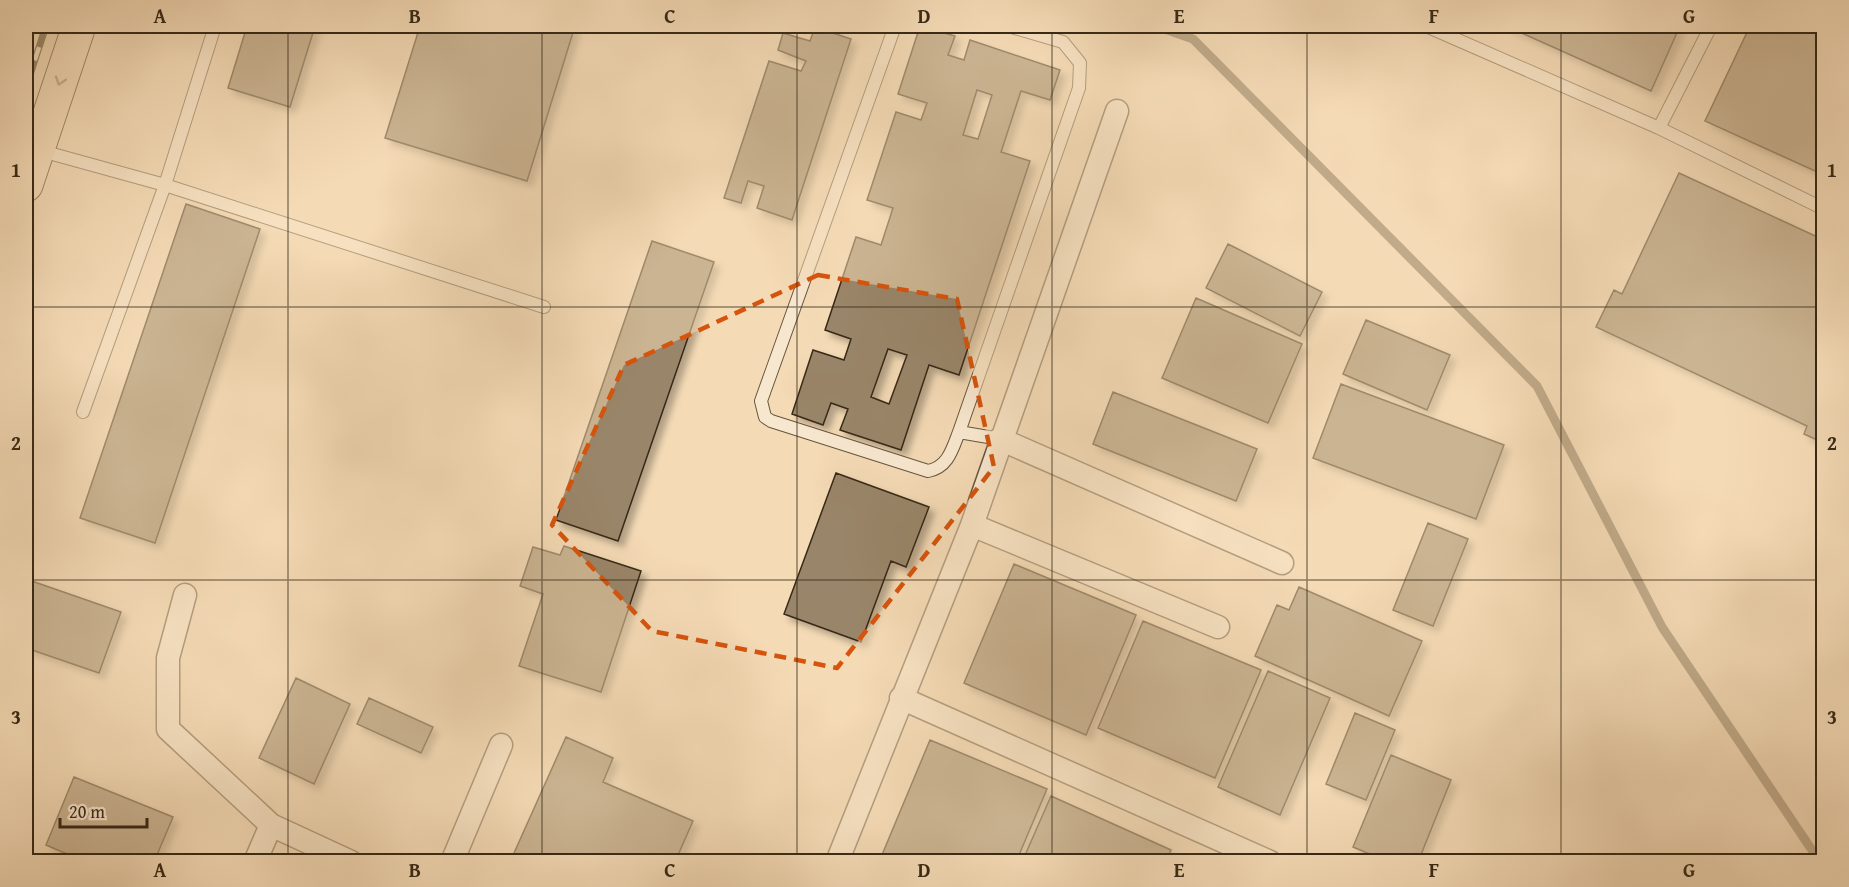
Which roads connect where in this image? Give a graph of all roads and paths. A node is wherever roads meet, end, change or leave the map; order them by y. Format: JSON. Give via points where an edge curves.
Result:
{"nodes":[{"id":1,"x":79,"y":26,"type":"edge"},
{"id":2,"x":215,"y":26,"type":"edge"},
{"id":3,"x":895,"y":26,"type":"edge"},
{"id":4,"x":1008,"y":26,"type":"edge"},
{"id":5,"x":1426,"y":26,"type":"edge"},
{"id":6,"x":1711,"y":26,"type":"edge"},
{"id":7,"x":1117,"y":111,"type":"dead end"},
{"id":8,"x":1659,"y":128,"type":"junction"},
{"id":9,"x":37,"y":150,"type":"junction"},
{"id":10,"x":26,"y":185,"type":"edge"},
{"id":11,"x":165,"y":185,"type":"junction"},
{"id":12,"x":1824,"y":209,"type":"edge"},
{"id":13,"x":544,"y":307,"type":"dead end"},
{"id":14,"x":83,"y":412,"type":"dead end"},
{"id":15,"x":959,"y":432,"type":"junction"},
{"id":16,"x":1000,"y":439,"type":"junction"},
{"id":17,"x":972,"y":525,"type":"junction"},
{"id":18,"x":1282,"y":563,"type":"dead end"},
{"id":19,"x":185,"y":595,"type":"dead end"},
{"id":20,"x":1218,"y":627,"type":"dead end"},
{"id":21,"x":901,"y":698,"type":"junction"},
{"id":22,"x":501,"y":745,"type":"dead end"},
{"id":23,"x":271,"y":825,"type":"junction"},
{"id":24,"x":255,"y":861,"type":"edge"},
{"id":25,"x":351,"y":861,"type":"edge"},
{"id":26,"x":452,"y":861,"type":"edge"},
{"id":27,"x":837,"y":861,"type":"edge"},
{"id":28,"x":1270,"y":861,"type":"edge"}],
"edges":[{"from":1,"to":9,"type":"main road","one_way":true},
{"from":2,"to":11,"type":"lane"},
{"from":3,"to":15,"type":"lane","via":[[761,401],[762,409],[771,422],[928,471],[938,469],[947,460]]},
{"from":4,"to":15,"type":"lane","via":[[1063,42],[1080,63],[1079,88]]},
{"from":5,"to":8,"type":"lane"},
{"from":6,"to":8,"type":"lane"},
{"from":7,"to":16,"type":"street"},
{"from":8,"to":12,"type":"lane"},
{"from":9,"to":10,"type":"main road"},
{"from":9,"to":11,"type":"lane"},
{"from":11,"to":13,"type":"lane"},
{"from":11,"to":14,"type":"lane"},
{"from":15,"to":16,"type":"lane"},
{"from":16,"to":17,"type":"street"},
{"from":16,"to":18,"type":"street"},
{"from":17,"to":20,"type":"street"},
{"from":17,"to":21,"type":"street"},
{"from":19,"to":23,"type":"street","via":[[168,658],[168,729]]},
{"from":21,"to":27,"type":"street"},
{"from":21,"to":28,"type":"street"},
{"from":22,"to":26,"type":"street"},
{"from":23,"to":24,"type":"street"},
{"from":23,"to":25,"type":"street"}]}
